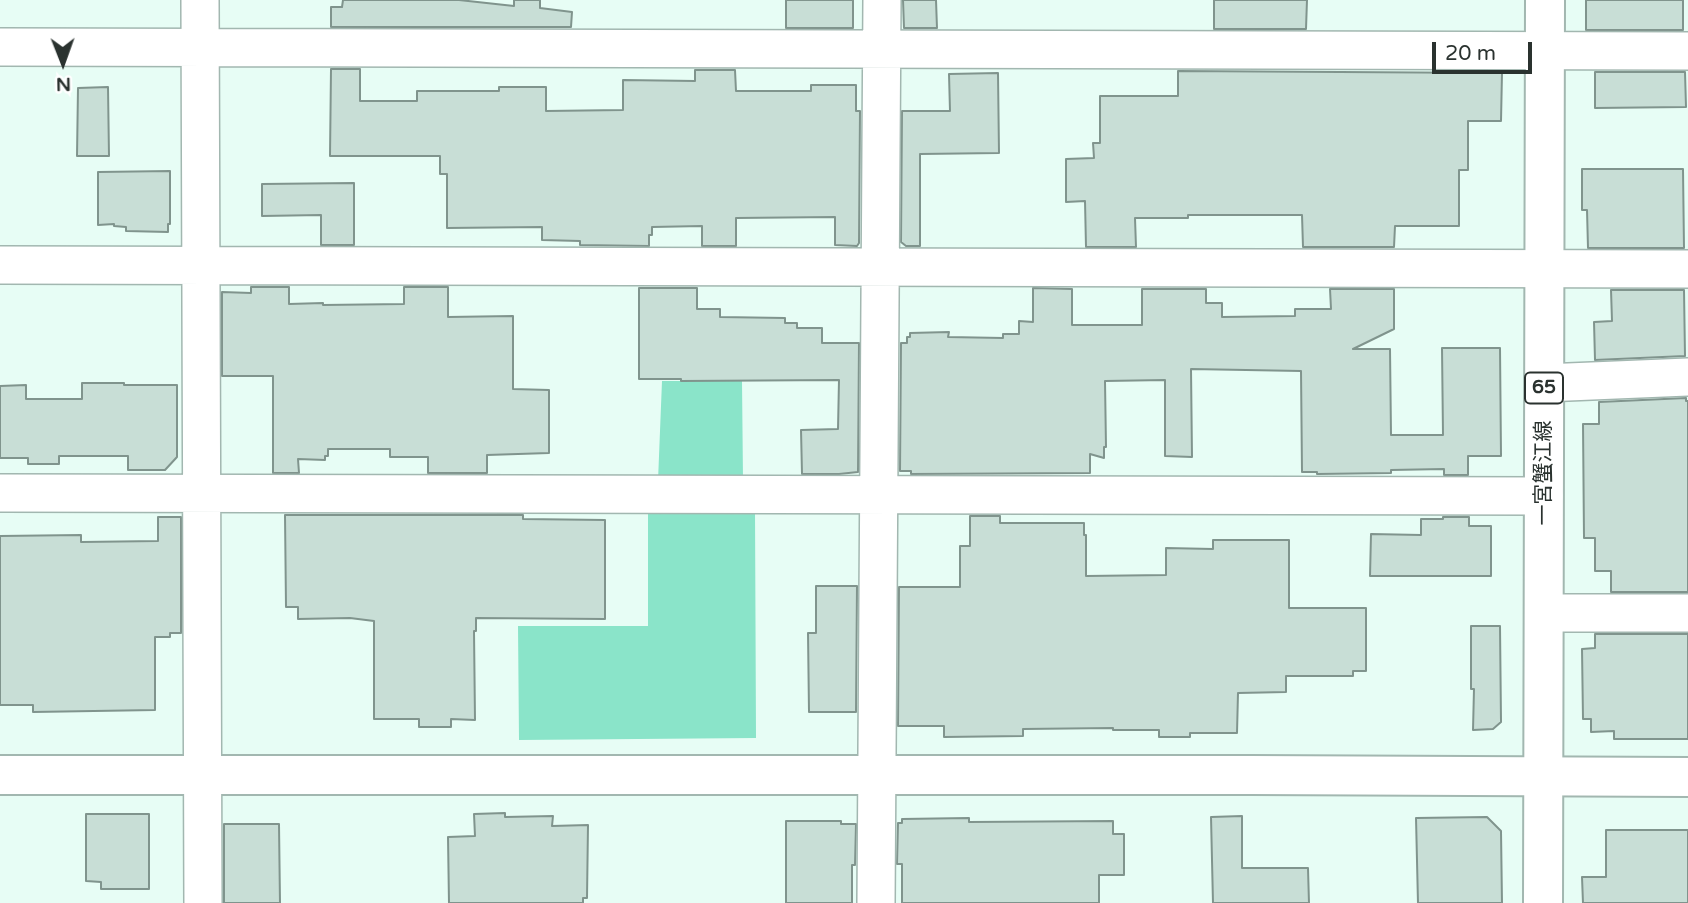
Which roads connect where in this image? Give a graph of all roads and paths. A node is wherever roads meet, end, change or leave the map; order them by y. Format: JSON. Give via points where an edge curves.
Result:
{"nodes":[{"id":1,"x":200,"y":0,"type":"edge"},
{"id":2,"x":882,"y":0,"type":"edge"},
{"id":3,"x":1545,"y":0,"type":"edge"},
{"id":4,"x":0,"y":47,"type":"edge"},
{"id":5,"x":200,"y":48,"type":"junction"},
{"id":6,"x":881,"y":49,"type":"junction"},
{"id":7,"x":1545,"y":51,"type":"junction"},
{"id":8,"x":1688,"y":51,"type":"edge"},
{"id":9,"x":0,"y":265,"type":"edge"},
{"id":10,"x":201,"y":266,"type":"junction"},
{"id":11,"x":880,"y":267,"type":"junction"},
{"id":12,"x":1544,"y":268,"type":"junction"},
{"id":13,"x":1688,"y":269,"type":"edge"},
{"id":14,"x":1688,"y":377,"type":"edge"},
{"id":15,"x":1544,"y":383,"type":"junction"},
{"id":16,"x":0,"y":494,"type":"edge"},
{"id":17,"x":202,"y":494,"type":"junction"},
{"id":18,"x":878,"y":495,"type":"junction"},
{"id":19,"x":1544,"y":496,"type":"junction"},
{"id":20,"x":1544,"y":613,"type":"junction"},
{"id":21,"x":1688,"y":613,"type":"edge"},
{"id":22,"x":0,"y":775,"type":"edge"},
{"id":23,"x":203,"y":775,"type":"junction"},
{"id":24,"x":876,"y":775,"type":"junction"},
{"id":25,"x":1544,"y":775,"type":"junction"},
{"id":26,"x":1688,"y":777,"type":"edge"},
{"id":27,"x":203,"y":903,"type":"edge"},
{"id":28,"x":876,"y":903,"type":"edge"},
{"id":29,"x":1543,"y":903,"type":"edge"}],
"edges":[{"from":1,"to":5,"type":"street"},
{"from":2,"to":6,"type":"street"},
{"from":3,"to":7,"type":"street","name":"一宮蟹江線","number":"65"},
{"from":4,"to":5,"type":"street"},
{"from":5,"to":6,"type":"street"},
{"from":5,"to":10,"type":"street"},
{"from":6,"to":7,"type":"street"},
{"from":6,"to":11,"type":"street"},
{"from":7,"to":8,"type":"street"},
{"from":7,"to":12,"type":"street","name":"一宮蟹江線","number":"65"},
{"from":9,"to":10,"type":"street"},
{"from":10,"to":11,"type":"street"},
{"from":10,"to":17,"type":"street"},
{"from":11,"to":12,"type":"street"},
{"from":11,"to":18,"type":"street"},
{"from":12,"to":13,"type":"street"},
{"from":12,"to":15,"type":"street","name":"一宮蟹江線","number":"65"},
{"from":14,"to":15,"type":"street"},
{"from":15,"to":19,"type":"street","name":"一宮蟹江線","number":"65"},
{"from":16,"to":17,"type":"street"},
{"from":17,"to":18,"type":"street"},
{"from":17,"to":23,"type":"street"},
{"from":18,"to":19,"type":"street"},
{"from":18,"to":24,"type":"street"},
{"from":19,"to":20,"type":"street","name":"一宮蟹江線","number":"65"},
{"from":20,"to":21,"type":"street"},
{"from":20,"to":25,"type":"street","name":"一宮蟹江線","number":"65"},
{"from":22,"to":23,"type":"street"},
{"from":23,"to":24,"type":"street"},
{"from":23,"to":27,"type":"street"},
{"from":24,"to":25,"type":"street"},
{"from":24,"to":28,"type":"street"},
{"from":25,"to":26,"type":"street"},
{"from":25,"to":29,"type":"street","name":"一宮蟹江線","number":"65"}]}
